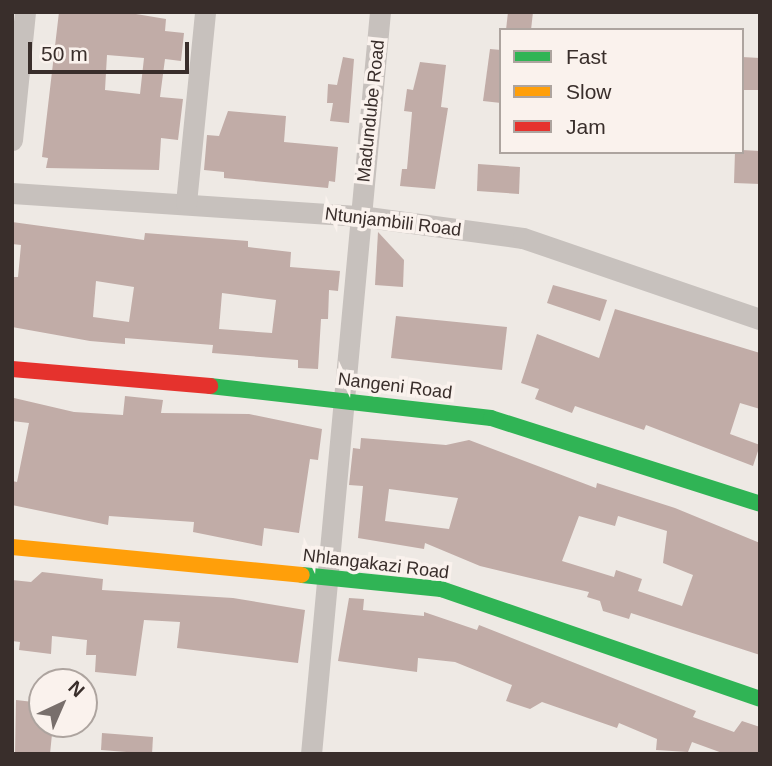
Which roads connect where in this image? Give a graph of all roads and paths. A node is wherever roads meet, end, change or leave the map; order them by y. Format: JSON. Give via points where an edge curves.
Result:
{"nodes":[{"id":1,"x":25,"y":12,"type":"edge"},
{"id":2,"x":205,"y":12,"type":"edge"},
{"id":3,"x":380,"y":12,"type":"edge"},
{"id":4,"x":12,"y":139,"type":"edge"},
{"id":5,"x":12,"y":193,"type":"edge"},
{"id":6,"x":186,"y":203,"type":"junction"},
{"id":7,"x":360,"y":216,"type":"junction"},
{"id":8,"x":760,"y":319,"type":"edge"},
{"id":9,"x":12,"y":369,"type":"edge"},
{"id":10,"x":345,"y":398,"type":"junction"},
{"id":11,"x":760,"y":504,"type":"edge"},
{"id":12,"x":12,"y":547,"type":"edge"},
{"id":13,"x":325,"y":577,"type":"junction"},
{"id":14,"x":760,"y":699,"type":"edge"},
{"id":15,"x":311,"y":754,"type":"edge"}],
"edges":[{"from":1,"to":4,"type":"street"},
{"from":2,"to":6,"type":"street"},
{"from":3,"to":7,"type":"street","name":"Madundube Road"},
{"from":5,"to":6,"type":"street","name":"Ntunjambili Road"},
{"from":6,"to":7,"type":"street","name":"Ntunjambili Road"},
{"from":7,"to":8,"type":"street","name":"Ntunjambili Road","via":[[523,238]]},
{"from":7,"to":10,"type":"street","name":"Madundube Road"},
{"from":9,"to":10,"type":"street","name":"Nangeni Road"},
{"from":10,"to":11,"type":"street","name":"Nangeni Road","via":[[532,427]]},
{"from":10,"to":13,"type":"street","name":"Madundube Road"},
{"from":12,"to":13,"type":"street","name":"Nhlangakazi Road"},
{"from":13,"to":14,"type":"street","name":"Nhlangakazi Road","via":[[442,589]]},
{"from":13,"to":15,"type":"street","name":"Madundube Road"}]}
